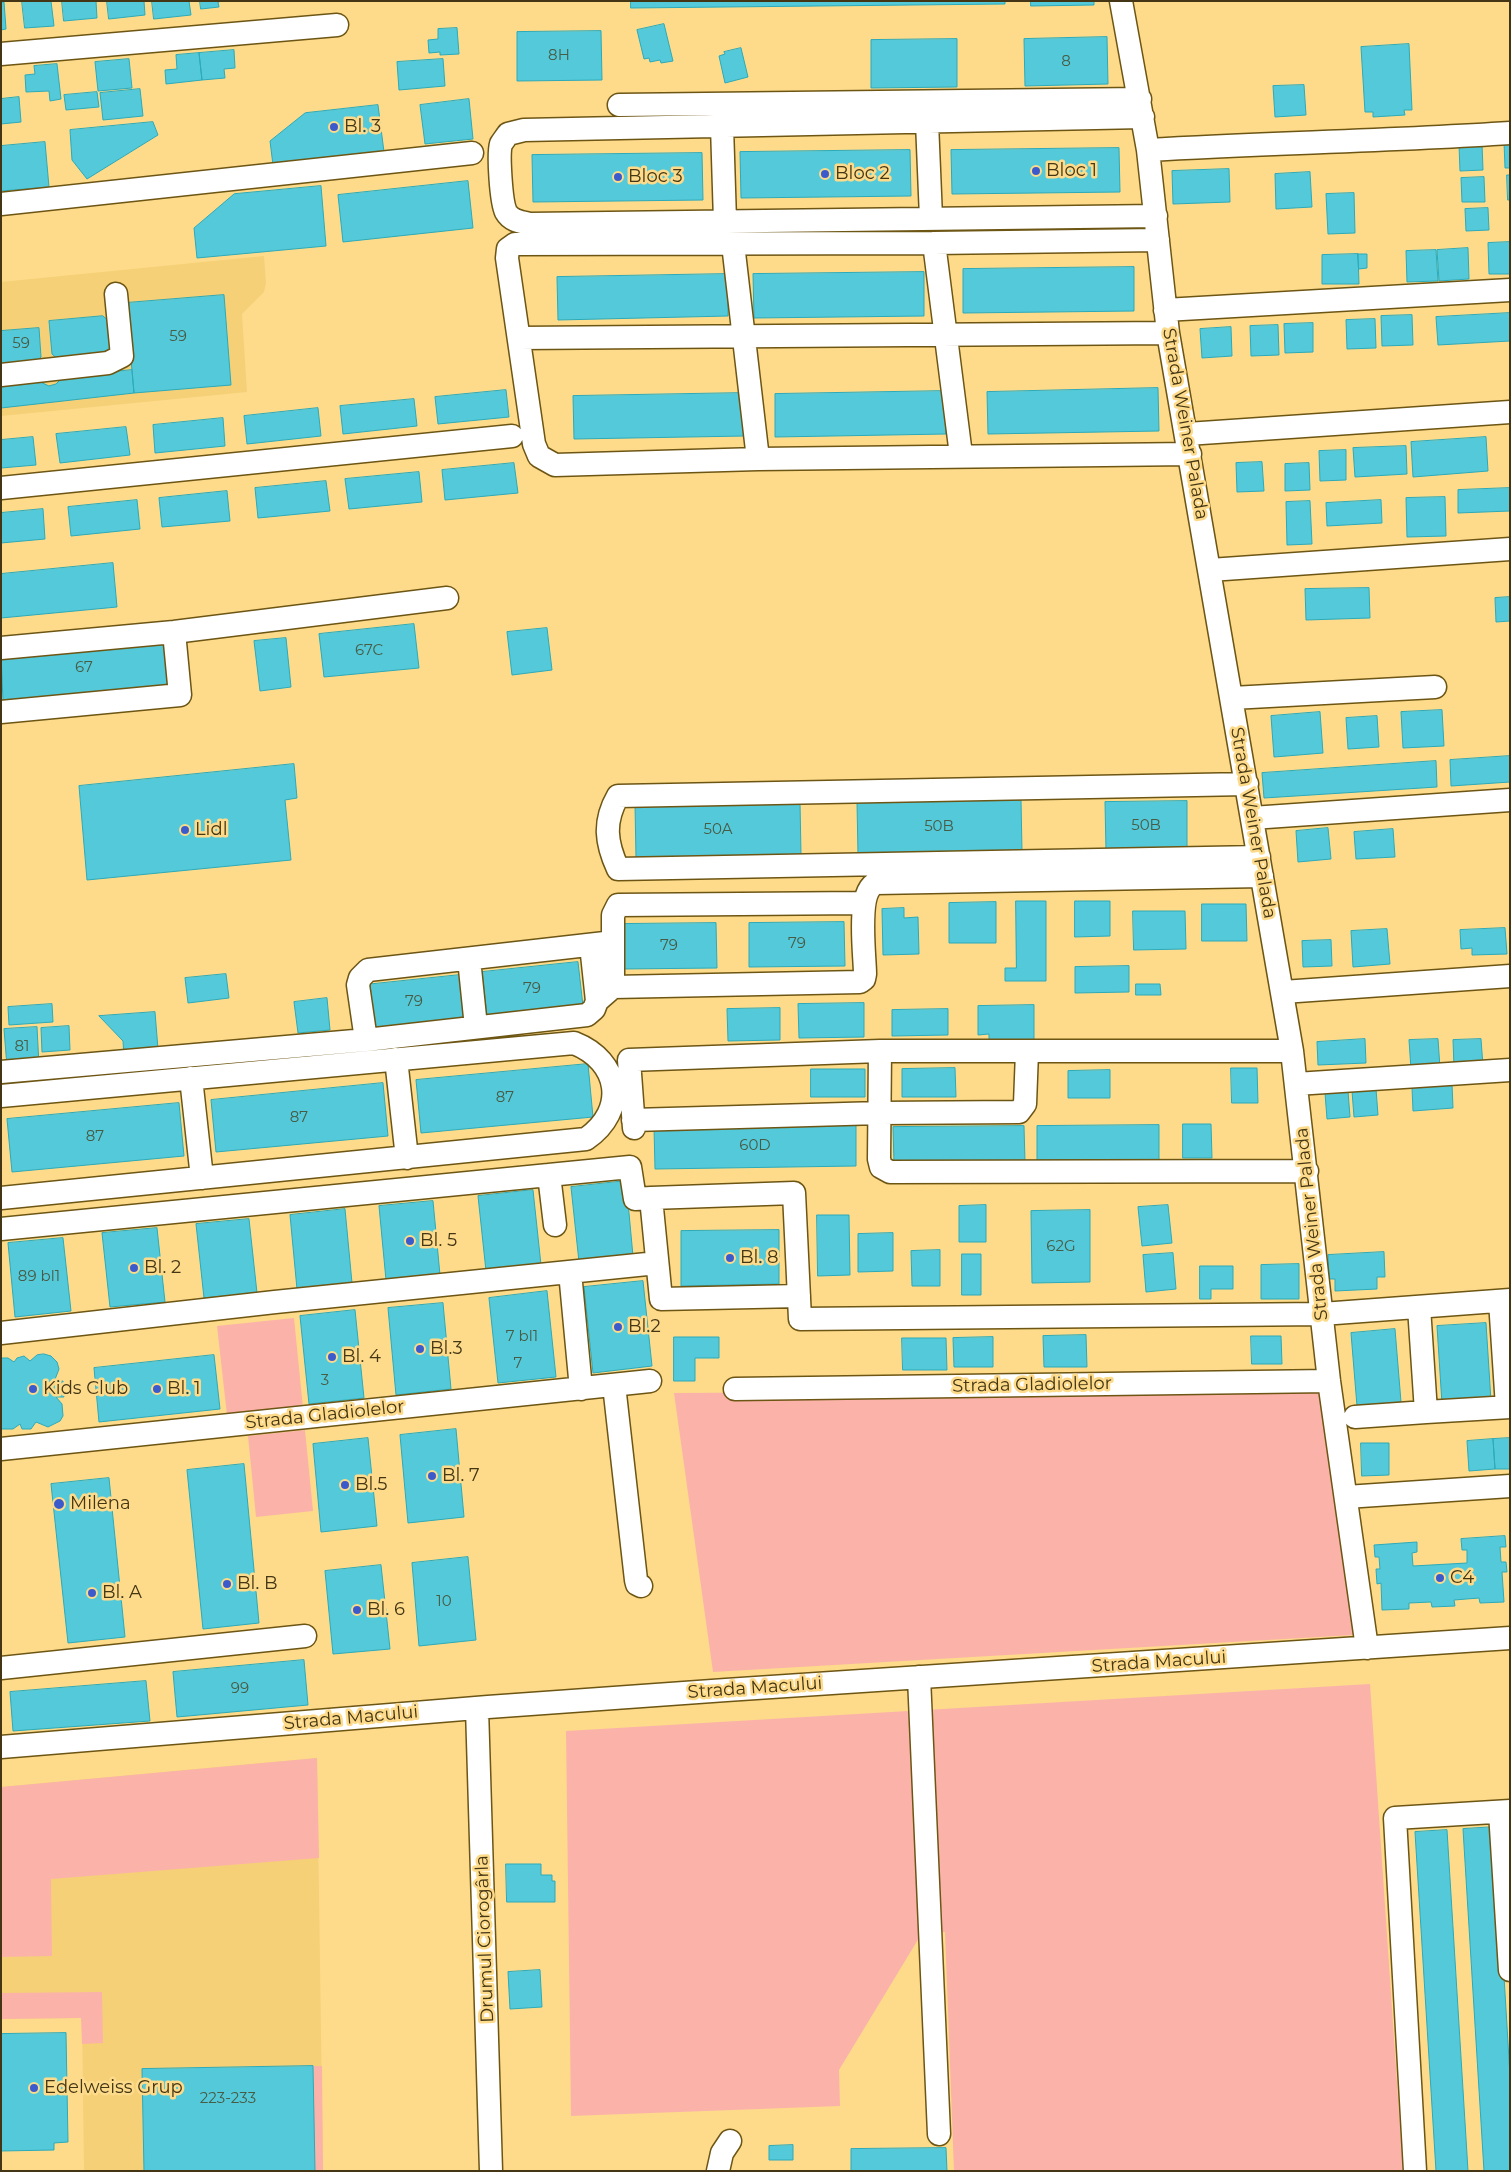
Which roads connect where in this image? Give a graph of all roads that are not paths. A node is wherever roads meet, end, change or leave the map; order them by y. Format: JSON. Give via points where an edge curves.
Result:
{"nodes":[{"id":1,"x":1121,"y":1,"type":"edge"},
{"id":2,"x":337,"y":25,"type":"dead end"},
{"id":3,"x":1,"y":54,"type":"edge"},
{"id":4,"x":619,"y":105,"type":"dead end"},
{"id":5,"x":1141,"y":108,"type":"junction"},
{"id":6,"x":927,"y":122,"type":"junction"},
{"id":7,"x":722,"y":126,"type":"junction"},
{"id":8,"x":1510,"y":133,"type":"edge"},
{"id":9,"x":1148,"y":150,"type":"junction"},
{"id":10,"x":472,"y":153,"type":"dead end"},
{"id":11,"x":1,"y":204,"type":"edge"},
{"id":12,"x":1156,"y":216,"type":"junction"},
{"id":13,"x":931,"y":218,"type":"junction"},
{"id":14,"x":726,"y":221,"type":"junction"},
{"id":15,"x":1158,"y":240,"type":"junction"},
{"id":16,"x":934,"y":243,"type":"junction"},
{"id":17,"x":733,"y":244,"type":"junction"},
{"id":18,"x":1510,"y":290,"type":"edge"},
{"id":19,"x":116,"y":294,"type":"dead end"},
{"id":20,"x":1165,"y":310,"type":"junction"},
{"id":21,"x":1168,"y":333,"type":"junction"},
{"id":22,"x":946,"y":336,"type":"junction"},
{"id":23,"x":744,"y":337,"type":"junction"},
{"id":24,"x":519,"y":338,"type":"junction"},
{"id":25,"x":1,"y":375,"type":"edge"},
{"id":26,"x":1510,"y":412,"type":"edge"},
{"id":27,"x":512,"y":436,"type":"dead end"},
{"id":28,"x":1188,"y":444,"type":"junction"},
{"id":29,"x":961,"y":456,"type":"junction"},
{"id":30,"x":758,"y":459,"type":"junction"},
{"id":31,"x":1,"y":488,"type":"edge"},
{"id":32,"x":1510,"y":548,"type":"edge"},
{"id":33,"x":1210,"y":570,"type":"junction"},
{"id":34,"x":447,"y":598,"type":"dead end"},
{"id":35,"x":174,"y":632,"type":"junction"},
{"id":36,"x":1,"y":648,"type":"edge"},
{"id":37,"x":1435,"y":687,"type":"dead end"},
{"id":38,"x":1232,"y":698,"type":"junction"},
{"id":39,"x":1,"y":712,"type":"edge"},
{"id":40,"x":1247,"y":784,"type":"junction"},
{"id":41,"x":1510,"y":800,"type":"edge"},
{"id":42,"x":1252,"y":818,"type":"junction"},
{"id":43,"x":1260,"y":866,"type":"junction"},
{"id":44,"x":618,"y":869,"type":"junction"},
{"id":45,"x":863,"y":903,"type":"junction"},
{"id":46,"x":618,"y":905,"type":"junction"},
{"id":47,"x":602,"y":944,"type":"junction"},
{"id":48,"x":469,"y":959,"type":"junction"},
{"id":49,"x":1510,"y":976,"type":"edge"},
{"id":50,"x":1283,"y":992,"type":"junction"},
{"id":51,"x":605,"y":994,"type":"junction"},
{"id":52,"x":476,"y":1027,"type":"junction"},
{"id":53,"x":366,"y":1040,"type":"junction"},
{"id":54,"x":880,"y":1051,"type":"junction"},
{"id":55,"x":1292,"y":1051,"type":"junction"},
{"id":56,"x":1027,"y":1052,"type":"junction"},
{"id":57,"x":396,"y":1059,"type":"junction"},
{"id":58,"x":1510,"y":1070,"type":"edge"},
{"id":59,"x":1,"y":1072,"type":"edge"},
{"id":60,"x":191,"y":1078,"type":"junction"},
{"id":61,"x":1296,"y":1084,"type":"junction"},
{"id":62,"x":1,"y":1096,"type":"edge"},
{"id":63,"x":880,"y":1113,"type":"junction"},
{"id":64,"x":407,"y":1158,"type":"junction"},
{"id":65,"x":1307,"y":1171,"type":"junction"},
{"id":66,"x":549,"y":1175,"type":"junction"},
{"id":67,"x":202,"y":1178,"type":"junction"},
{"id":68,"x":1,"y":1198,"type":"edge"},
{"id":69,"x":651,"y":1198,"type":"junction"},
{"id":70,"x":555,"y":1225,"type":"dead end"},
{"id":71,"x":1,"y":1229,"type":"edge"},
{"id":72,"x":657,"y":1263,"type":"junction"},
{"id":73,"x":570,"y":1272,"type":"junction"},
{"id":74,"x":799,"y":1296,"type":"junction"},
{"id":75,"x":1505,"y":1301,"type":"edge"},
{"id":76,"x":1419,"y":1307,"type":"junction"},
{"id":77,"x":1322,"y":1314,"type":"junction"},
{"id":78,"x":1,"y":1333,"type":"edge"},
{"id":79,"x":650,"y":1381,"type":"dead end"},
{"id":80,"x":1329,"y":1381,"type":"junction"},
{"id":81,"x":614,"y":1385,"type":"junction"},
{"id":82,"x":581,"y":1388,"type":"junction"},
{"id":83,"x":735,"y":1390,"type":"dead end"},
{"id":84,"x":1508,"y":1407,"type":"edge"},
{"id":85,"x":1426,"y":1412,"type":"junction"},
{"id":86,"x":1355,"y":1417,"type":"dead end"},
{"id":87,"x":1,"y":1449,"type":"edge"},
{"id":88,"x":1510,"y":1486,"type":"edge"},
{"id":89,"x":1346,"y":1497,"type":"junction"},
{"id":90,"x":641,"y":1586,"type":"dead end"},
{"id":91,"x":305,"y":1636,"type":"dead end"},
{"id":92,"x":1510,"y":1638,"type":"edge"},
{"id":93,"x":1367,"y":1648,"type":"junction"},
{"id":94,"x":1,"y":1668,"type":"edge"},
{"id":95,"x":919,"y":1677,"type":"junction"},
{"id":96,"x":477,"y":1708,"type":"junction"},
{"id":97,"x":1,"y":1747,"type":"edge"},
{"id":98,"x":1505,"y":1812,"type":"edge"},
{"id":99,"x":1510,"y":1970,"type":"edge"},
{"id":100,"x":939,"y":2134,"type":"dead end"},
{"id":101,"x":730,"y":2142,"type":"dead end"},
{"id":102,"x":491,"y":2171,"type":"edge"},
{"id":103,"x":718,"y":2171,"type":"edge"},
{"id":104,"x":1415,"y":2171,"type":"edge"}],
"edges":[{"from":1,"to":5,"type":"street","name":"Strada Weiner Palada"},
{"from":2,"to":3,"type":"street"},
{"from":4,"to":5,"type":"street"},
{"from":5,"to":6,"type":"street"},
{"from":5,"to":9,"type":"street","name":"Strada Weiner Palada"},
{"from":6,"to":7,"type":"street"},
{"from":6,"to":13,"type":"street"},
{"from":7,"to":14,"type":"street"},
{"from":7,"to":14,"type":"street","via":[[524,130],[508,134],[501,144],[500,156],[506,212],[516,221],[530,224]]},
{"from":8,"to":9,"type":"street"},
{"from":9,"to":12,"type":"street","name":"Strada Weiner Palada"},
{"from":10,"to":11,"type":"street"},
{"from":12,"to":13,"type":"street"},
{"from":12,"to":15,"type":"street","name":"Strada Weiner Palada"},
{"from":13,"to":14,"type":"street"},
{"from":15,"to":16,"type":"street"},
{"from":15,"to":20,"type":"street","name":"Strada Weiner Palada"},
{"from":16,"to":17,"type":"street"},
{"from":16,"to":22,"type":"street"},
{"from":17,"to":23,"type":"street"},
{"from":17,"to":24,"type":"street","via":[[515,244],[508,249],[507,258]]},
{"from":18,"to":20,"type":"street"},
{"from":19,"to":25,"type":"street","via":[[122,356],[118,360]]},
{"from":20,"to":21,"type":"street","name":"Strada Weiner Palada"},
{"from":21,"to":22,"type":"street"},
{"from":21,"to":28,"type":"street","name":"Strada Weiner Palada"},
{"from":22,"to":23,"type":"street"},
{"from":22,"to":29,"type":"street"},
{"from":23,"to":24,"type":"street"},
{"from":23,"to":30,"type":"street"},
{"from":24,"to":30,"type":"street","via":[[534,444],[539,456],[555,465]]},
{"from":26,"to":28,"type":"street"},
{"from":27,"to":31,"type":"street"},
{"from":28,"to":29,"type":"street"},
{"from":28,"to":33,"type":"street","name":"Strada Weiner Palada"},
{"from":29,"to":30,"type":"street"},
{"from":32,"to":33,"type":"street"},
{"from":33,"to":38,"type":"street","name":"Strada Weiner Palada"},
{"from":34,"to":35,"type":"street"},
{"from":35,"to":36,"type":"street"},
{"from":35,"to":39,"type":"street","via":[[180,695]]},
{"from":37,"to":38,"type":"street"},
{"from":38,"to":40,"type":"street","name":"Strada Weiner Palada"},
{"from":40,"to":42,"type":"street","name":"Strada Weiner Palada"},
{"from":40,"to":44,"type":"street","via":[[618,796],[609,811],[608,825],[612,855]]},
{"from":41,"to":42,"type":"street"},
{"from":42,"to":43,"type":"street","name":"Strada Weiner Palada"},
{"from":43,"to":44,"type":"street"},
{"from":43,"to":45,"type":"street","via":[[886,882],[869,888]]},
{"from":43,"to":50,"type":"street","name":"Strada Weiner Palada"},
{"from":44,"to":46,"type":"street"},
{"from":45,"to":46,"type":"street"},
{"from":45,"to":51,"type":"street","via":[[866,974],[860,982]]},
{"from":46,"to":47,"type":"street"},
{"from":47,"to":48,"type":"street"},
{"from":47,"to":51,"type":"street"},
{"from":48,"to":52,"type":"street"},
{"from":48,"to":53,"type":"street","via":[[368,970],[358,986]]},
{"from":49,"to":50,"type":"street"},
{"from":50,"to":55,"type":"street","name":"Strada Weiner Palada"},
{"from":51,"to":52,"type":"street","via":[[587,1015]]},
{"from":52,"to":53,"type":"street"},
{"from":53,"to":59,"type":"street"},
{"from":54,"to":56,"type":"street"},
{"from":54,"to":63,"type":"street"},
{"from":54,"to":63,"type":"street","via":[[629,1060],[634,1124]]},
{"from":55,"to":56,"type":"street"},
{"from":55,"to":61,"type":"street","name":"Strada Weiner Palada"},
{"from":56,"to":63,"type":"street","via":[[1025,1104],[1019,1112]]},
{"from":57,"to":60,"type":"street"},
{"from":57,"to":64,"type":"street"},
{"from":57,"to":64,"type":"street","via":[[574,1043],[588,1048],[598,1057],[613,1084],[608,1118],[597,1132],[586,1139]]},
{"from":58,"to":61,"type":"street"},
{"from":60,"to":62,"type":"street"},
{"from":60,"to":67,"type":"street"},
{"from":61,"to":65,"type":"street","name":"Strada Weiner Palada"},
{"from":63,"to":65,"type":"street","via":[[879,1159],[881,1167],[890,1172]]},
{"from":64,"to":67,"type":"street"},
{"from":65,"to":77,"type":"street","name":"Strada Weiner Palada"},
{"from":66,"to":69,"type":"street","via":[[630,1166],[635,1199]]},
{"from":66,"to":70,"type":"street"},
{"from":66,"to":71,"type":"street"},
{"from":67,"to":68,"type":"street"},
{"from":69,"to":72,"type":"street"},
{"from":69,"to":74,"type":"street","via":[[794,1193]]},
{"from":72,"to":73,"type":"street"},
{"from":72,"to":74,"type":"street","via":[[661,1299]]},
{"from":73,"to":78,"type":"street"},
{"from":73,"to":82,"type":"street"},
{"from":74,"to":77,"type":"street","via":[[800,1319]]},
{"from":75,"to":76,"type":"street"},
{"from":75,"to":84,"type":"street"},
{"from":76,"to":77,"type":"street"},
{"from":76,"to":85,"type":"street"},
{"from":77,"to":80,"type":"street","name":"Strada Weiner Palada"},
{"from":79,"to":81,"type":"street","name":"Strada Gladiolelor"},
{"from":80,"to":83,"type":"street","name":"Strada Gladiolelor"},
{"from":80,"to":89,"type":"street","name":"Strada Weiner Palada"},
{"from":81,"to":82,"type":"street","name":"Strada Gladiolelor"},
{"from":81,"to":90,"type":"street","via":[[636,1580]]},
{"from":82,"to":87,"type":"street","name":"Strada Gladiolelor"},
{"from":84,"to":85,"type":"street"},
{"from":85,"to":86,"type":"street"},
{"from":88,"to":89,"type":"street"},
{"from":89,"to":93,"type":"street","name":"Strada Weiner Palada"},
{"from":91,"to":94,"type":"street"},
{"from":92,"to":93,"type":"street","name":"Strada Macului"},
{"from":93,"to":95,"type":"street","name":"Strada Macului"},
{"from":95,"to":96,"type":"street","name":"Strada Macului"},
{"from":95,"to":100,"type":"street"},
{"from":96,"to":97,"type":"street","name":"Strada Macului"},
{"from":96,"to":102,"type":"street","name":"Drumul Ciorogârla"},
{"from":98,"to":99,"type":"street"},
{"from":98,"to":104,"type":"street","via":[[1395,1818]]},
{"from":101,"to":103,"type":"street","via":[[722,2153]]}]}
